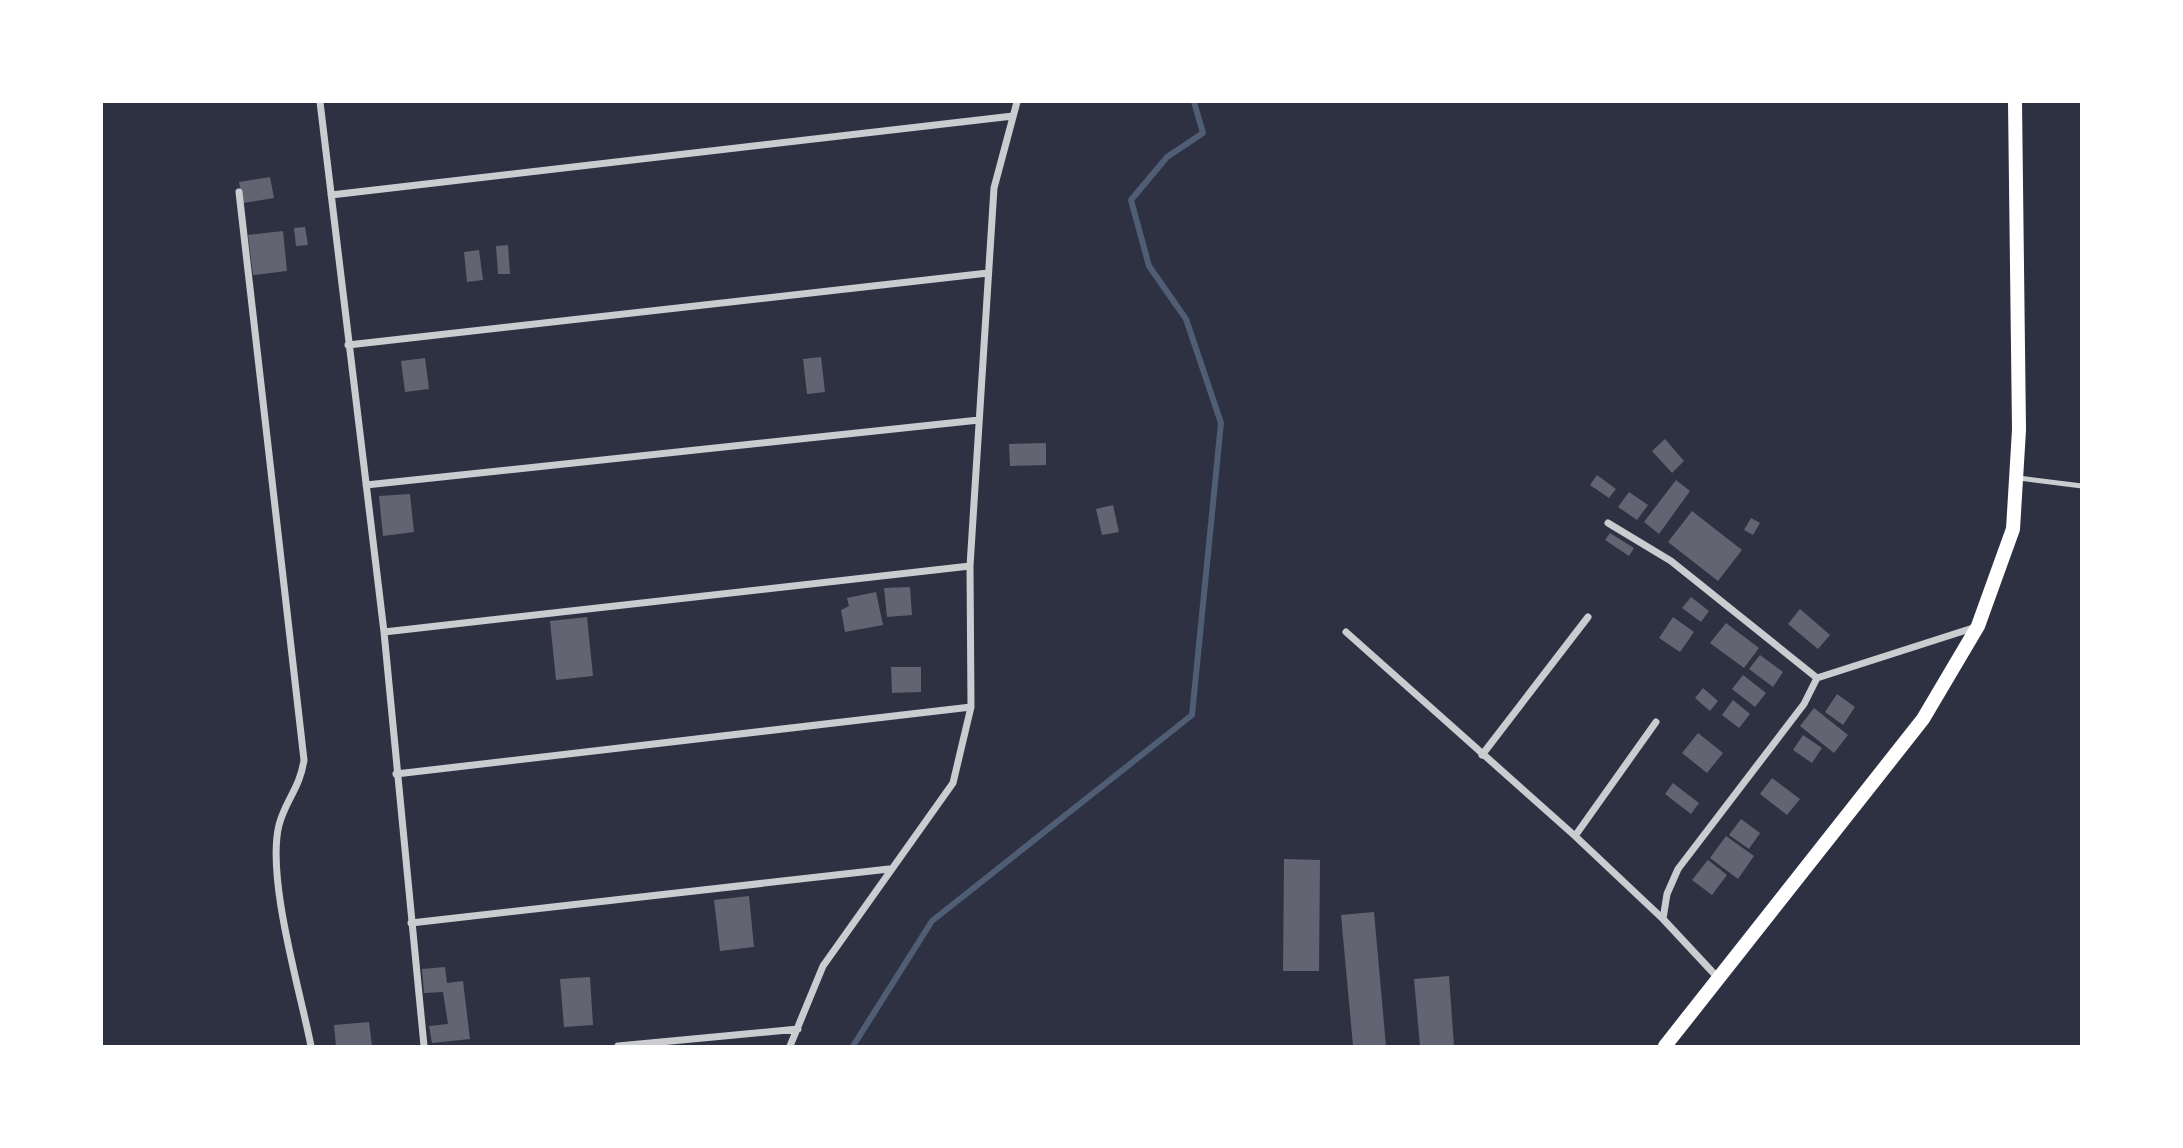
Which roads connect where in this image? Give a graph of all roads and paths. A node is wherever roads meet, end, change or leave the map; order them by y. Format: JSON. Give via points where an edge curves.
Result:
{"nodes":[{"id":1,"x":320,"y":102,"type":"edge"},
{"id":2,"x":1017,"y":102,"type":"edge"},
{"id":3,"x":2015,"y":102,"type":"edge"},
{"id":4,"x":1013,"y":116,"type":"junction"},
{"id":5,"x":239,"y":192,"type":"dead end"},
{"id":6,"x":331,"y":195,"type":"junction"},
{"id":7,"x":988,"y":273,"type":"junction"},
{"id":8,"x":348,"y":345,"type":"junction"},
{"id":9,"x":979,"y":421,"type":"junction"},
{"id":10,"x":2016,"y":477,"type":"junction"},
{"id":11,"x":366,"y":485,"type":"junction"},
{"id":12,"x":2081,"y":486,"type":"edge"},
{"id":13,"x":1608,"y":523,"type":"dead end"},
{"id":14,"x":970,"y":566,"type":"junction"},
{"id":15,"x":1588,"y":617,"type":"dead end"},
{"id":16,"x":1978,"y":626,"type":"junction"},
{"id":17,"x":384,"y":632,"type":"junction"},
{"id":18,"x":1346,"y":632,"type":"dead end"},
{"id":19,"x":1817,"y":678,"type":"junction"},
{"id":20,"x":971,"y":707,"type":"junction"},
{"id":21,"x":1656,"y":722,"type":"dead end"},
{"id":22,"x":1482,"y":755,"type":"junction"},
{"id":23,"x":396,"y":774,"type":"junction"},
{"id":24,"x":1575,"y":836,"type":"junction"},
{"id":25,"x":890,"y":869,"type":"junction"},
{"id":26,"x":1663,"y":919,"type":"junction"},
{"id":27,"x":411,"y":923,"type":"junction"},
{"id":28,"x":1719,"y":979,"type":"junction"},
{"id":29,"x":798,"y":1029,"type":"junction"},
{"id":30,"x":311,"y":1046,"type":"edge"},
{"id":31,"x":424,"y":1046,"type":"edge"},
{"id":32,"x":618,"y":1046,"type":"edge"},
{"id":33,"x":790,"y":1046,"type":"edge"},
{"id":34,"x":1665,"y":1046,"type":"edge"}],
"edges":[{"from":1,"to":6,"type":"street"},
{"from":2,"to":4,"type":"street"},
{"from":3,"to":10,"type":"main road"},
{"from":4,"to":6,"type":"street"},
{"from":4,"to":7,"type":"street","via":[[994,188]]},
{"from":5,"to":30,"type":"street","via":[[304,761],[301,781],[279,824],[276,875]]},
{"from":6,"to":8,"type":"street"},
{"from":7,"to":8,"type":"street"},
{"from":7,"to":9,"type":"street"},
{"from":8,"to":11,"type":"street"},
{"from":9,"to":11,"type":"street"},
{"from":9,"to":14,"type":"street"},
{"from":10,"to":12,"type":"lane"},
{"from":10,"to":16,"type":"main road","via":[[2013,529]]},
{"from":11,"to":17,"type":"street"},
{"from":13,"to":19,"type":"street","via":[[1671,561]]},
{"from":14,"to":17,"type":"street"},
{"from":14,"to":20,"type":"street"},
{"from":15,"to":22,"type":"street"},
{"from":16,"to":19,"type":"street"},
{"from":16,"to":28,"type":"main road","via":[[1923,719]]},
{"from":17,"to":23,"type":"street"},
{"from":18,"to":22,"type":"street"},
{"from":19,"to":26,"type":"street","via":[[1804,704],[1678,869]]},
{"from":20,"to":23,"type":"street"},
{"from":20,"to":25,"type":"street","via":[[953,783]]},
{"from":21,"to":24,"type":"street"},
{"from":22,"to":24,"type":"street"},
{"from":23,"to":27,"type":"street"},
{"from":24,"to":26,"type":"street"},
{"from":25,"to":27,"type":"street"},
{"from":25,"to":29,"type":"street","via":[[823,966]]},
{"from":26,"to":28,"type":"street"},
{"from":27,"to":31,"type":"street"},
{"from":28,"to":34,"type":"main road"},
{"from":29,"to":32,"type":"street"},
{"from":29,"to":33,"type":"street"}]}
